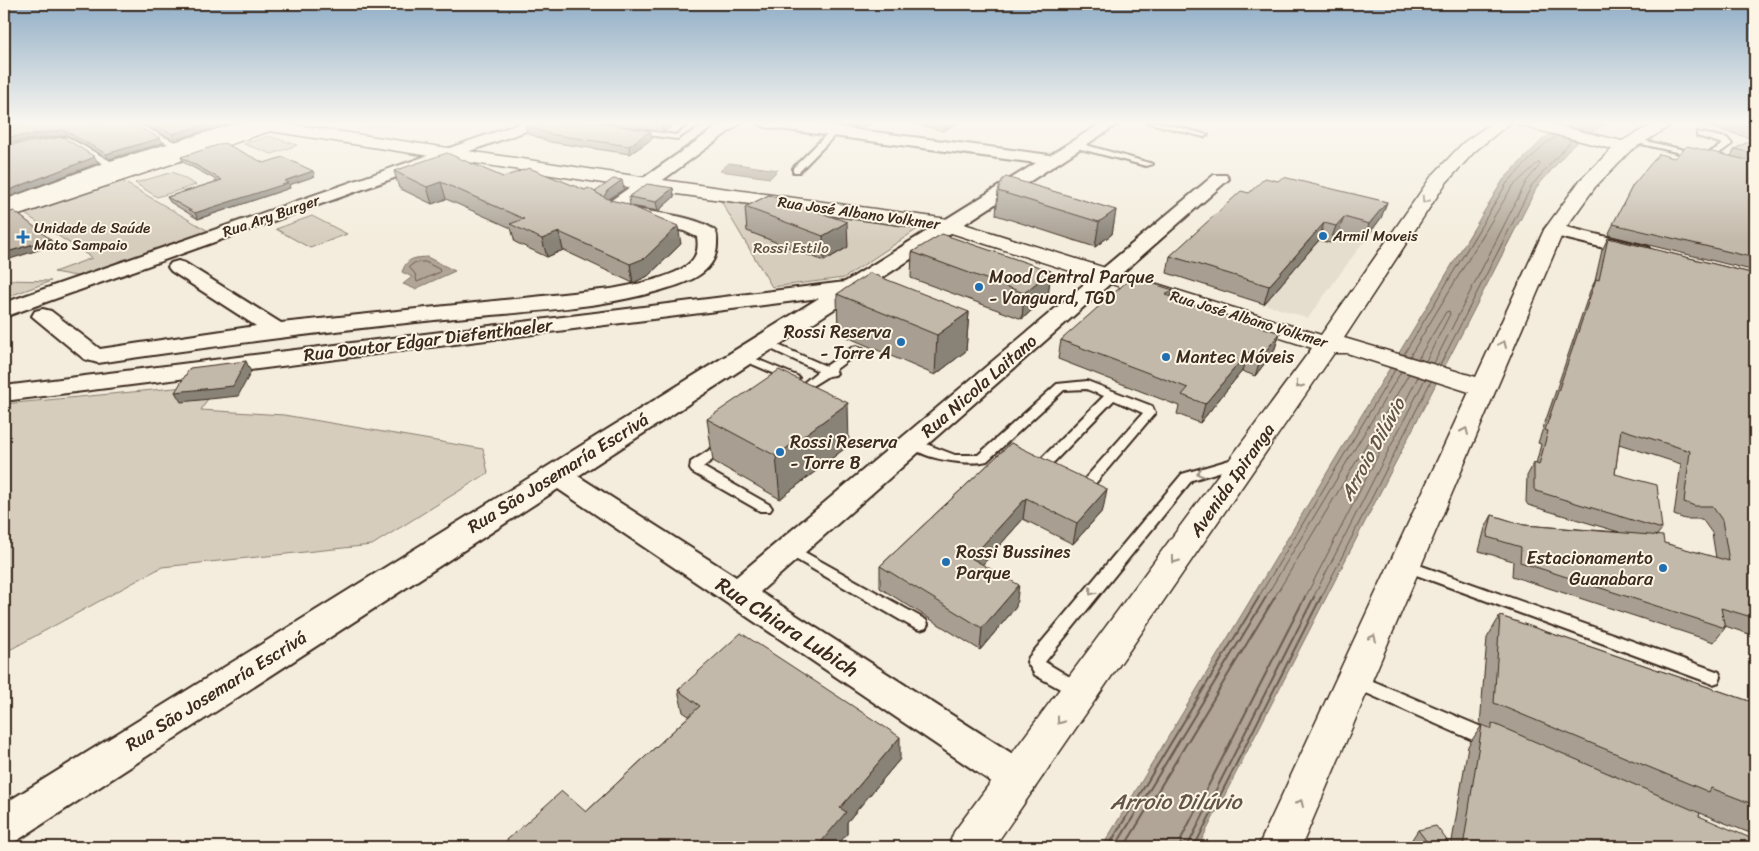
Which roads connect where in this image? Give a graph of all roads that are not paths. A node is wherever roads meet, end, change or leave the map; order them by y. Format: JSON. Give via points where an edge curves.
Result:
{"nodes":[{"id":1,"x":106,"y":162,"type":"edge"},
{"id":2,"x":127,"y":162,"type":"edge"},
{"id":3,"x":153,"y":162,"type":"edge"},
{"id":4,"x":426,"y":162,"type":"edge"},
{"id":5,"x":541,"y":162,"type":"edge"},
{"id":6,"x":678,"y":162,"type":"edge"},
{"id":7,"x":804,"y":162,"type":"edge"},
{"id":8,"x":1050,"y":162,"type":"edge"},
{"id":9,"x":1140,"y":162,"type":"edge"},
{"id":10,"x":1456,"y":162,"type":"edge"},
{"id":11,"x":1611,"y":162,"type":"edge"},
{"id":12,"x":1149,"y":164,"type":"dead end"},
{"id":13,"x":113,"y":166,"type":"junction"},
{"id":14,"x":796,"y":170,"type":"dead end"},
{"id":15,"x":655,"y":178,"type":"junction"},
{"id":16,"x":1220,"y":179,"type":"dead end"},
{"id":17,"x":4,"y":206,"type":"edge"},
{"id":18,"x":4,"y":214,"type":"edge"},
{"id":19,"x":955,"y":221,"type":"junction"},
{"id":20,"x":1554,"y":230,"type":"junction"},
{"id":21,"x":1660,"y":255,"type":"edge"},
{"id":22,"x":178,"y":267,"type":"dead end"},
{"id":23,"x":1113,"y":270,"type":"junction"},
{"id":24,"x":852,"y":287,"type":"junction"},
{"id":25,"x":4,"y":310,"type":"edge"},
{"id":26,"x":43,"y":316,"type":"dead end"},
{"id":27,"x":276,"y":330,"type":"junction"},
{"id":28,"x":1345,"y":345,"type":"junction"},
{"id":29,"x":753,"y":349,"type":"junction"},
{"id":30,"x":857,"y":349,"type":"dead end"},
{"id":31,"x":829,"y":372,"type":"junction"},
{"id":32,"x":1472,"y":385,"type":"junction"},
{"id":33,"x":4,"y":392,"type":"edge"},
{"id":34,"x":1108,"y":393,"type":"junction"},
{"id":35,"x":736,"y":436,"type":"edge"},
{"id":36,"x":913,"y":443,"type":"junction"},
{"id":37,"x":1247,"y":459,"type":"junction"},
{"id":38,"x":1044,"y":464,"type":"edge"},
{"id":39,"x":556,"y":475,"type":"junction"},
{"id":40,"x":1089,"y":482,"type":"edge"},
{"id":41,"x":765,"y":508,"type":"dead end"},
{"id":42,"x":790,"y":549,"type":"junction"},
{"id":43,"x":1405,"y":565,"type":"junction"},
{"id":44,"x":738,"y":594,"type":"junction"},
{"id":45,"x":920,"y":624,"type":"dead end"},
{"id":46,"x":1713,"y":677,"type":"dead end"},
{"id":47,"x":1354,"y":680,"type":"junction"},
{"id":48,"x":1081,"y":692,"type":"junction"},
{"id":49,"x":1510,"y":747,"type":"edge"},
{"id":50,"x":1019,"y":779,"type":"junction"},
{"id":51,"x":4,"y":826,"type":"edge"},
{"id":52,"x":969,"y":847,"type":"edge"},
{"id":53,"x":1280,"y":847,"type":"edge"}],
"edges":[{"from":1,"to":13,"type":"lane"},
{"from":2,"to":13,"type":"street"},
{"from":3,"to":18,"type":"main road","name":"Rua José Albano Volkmer"},
{"from":4,"to":25,"type":"street","name":"Rua Ary Burger"},
{"from":5,"to":15,"type":"main road","name":"Rua José Albano Volkmer"},
{"from":6,"to":15,"type":"street"},
{"from":7,"to":14,"type":"lane"},
{"from":8,"to":19,"type":"street","name":"Rua São Josemaría Escrivá"},
{"from":9,"to":12,"type":"lane"},
{"from":10,"to":28,"type":"main road","name":"Avenida Ipiranga","one_way":true,"via":[[1438,181]]},
{"from":11,"to":20,"type":"main road","via":[[1588,184]]},
{"from":13,"to":17,"type":"street"},
{"from":15,"to":19,"type":"main road","name":"Rua José Albano Volkmer"},
{"from":15,"to":27,"type":"street","via":[[615,209],[690,226],[707,234],[708,248],[702,262],[683,275],[651,288]]},
{"from":16,"to":23,"type":"street","name":"Rua Nicola Laitano"},
{"from":19,"to":23,"type":"main road","name":"Rua José Albano Volkmer"},
{"from":19,"to":24,"type":"street","name":"Rua São Josemaría Escrivá"},
{"from":20,"to":21,"type":"street"},
{"from":32,"to":20,"type":"main road","one_way":true},
{"from":22,"to":27,"type":"street"},
{"from":23,"to":28,"type":"main road","name":"Rua José Albano Volkmer"},
{"from":23,"to":36,"type":"street","name":"Rua Nicola Laitano"},
{"from":24,"to":29,"type":"street","name":"Rua São Josemaría Escrivá"},
{"from":24,"to":33,"type":"street","name":"Rua Doutor Edgar Diefenthaeler"},
{"from":26,"to":27,"type":"street","via":[[98,356]]},
{"from":28,"to":32,"type":"main road","name":"Rua José Albano Volkmer"},
{"from":28,"to":37,"type":"main road","name":"Avenida Ipiranga","one_way":true},
{"from":29,"to":31,"type":"lane"},
{"from":29,"to":31,"type":"lane","via":[[803,388]]},
{"from":29,"to":39,"type":"street","name":"Rua São Josemaría Escrivá"},
{"from":30,"to":31,"type":"lane"},
{"from":43,"to":32,"type":"main road","one_way":true},
{"from":34,"to":36,"type":"lane","via":[[1087,385],[1061,387],[982,458],[952,459]]},
{"from":34,"to":38,"type":"lane","via":[[1108,400]]},
{"from":34,"to":40,"type":"lane","via":[[1148,409],[1149,413]]},
{"from":35,"to":41,"type":"lane","via":[[696,465],[697,469]]},
{"from":36,"to":42,"type":"street","name":"Rua Nicola Laitano"},
{"from":37,"to":48,"type":"main road","name":"Avenida Ipiranga","one_way":true},
{"from":37,"to":48,"type":"lane","one_way":true,"via":[[1186,477],[1035,662],[1041,670]]},
{"from":39,"to":44,"type":"street","name":"Rua Chiara Lubich"},
{"from":39,"to":51,"type":"street","name":"Rua São Josemaría Escrivá"},
{"from":42,"to":44,"type":"street","name":"Rua Nicola Laitano"},
{"from":42,"to":45,"type":"lane"},
{"from":43,"to":46,"type":"lane"},
{"from":47,"to":43,"type":"main road","one_way":true},
{"from":44,"to":50,"type":"street","name":"Rua Chiara Lubich"},
{"from":47,"to":49,"type":"lane"},
{"from":53,"to":47,"type":"main road","one_way":true},
{"from":48,"to":50,"type":"main road","name":"Avenida Ipiranga","one_way":true},
{"from":50,"to":52,"type":"main road","name":"Avenida Ipiranga"}]}
